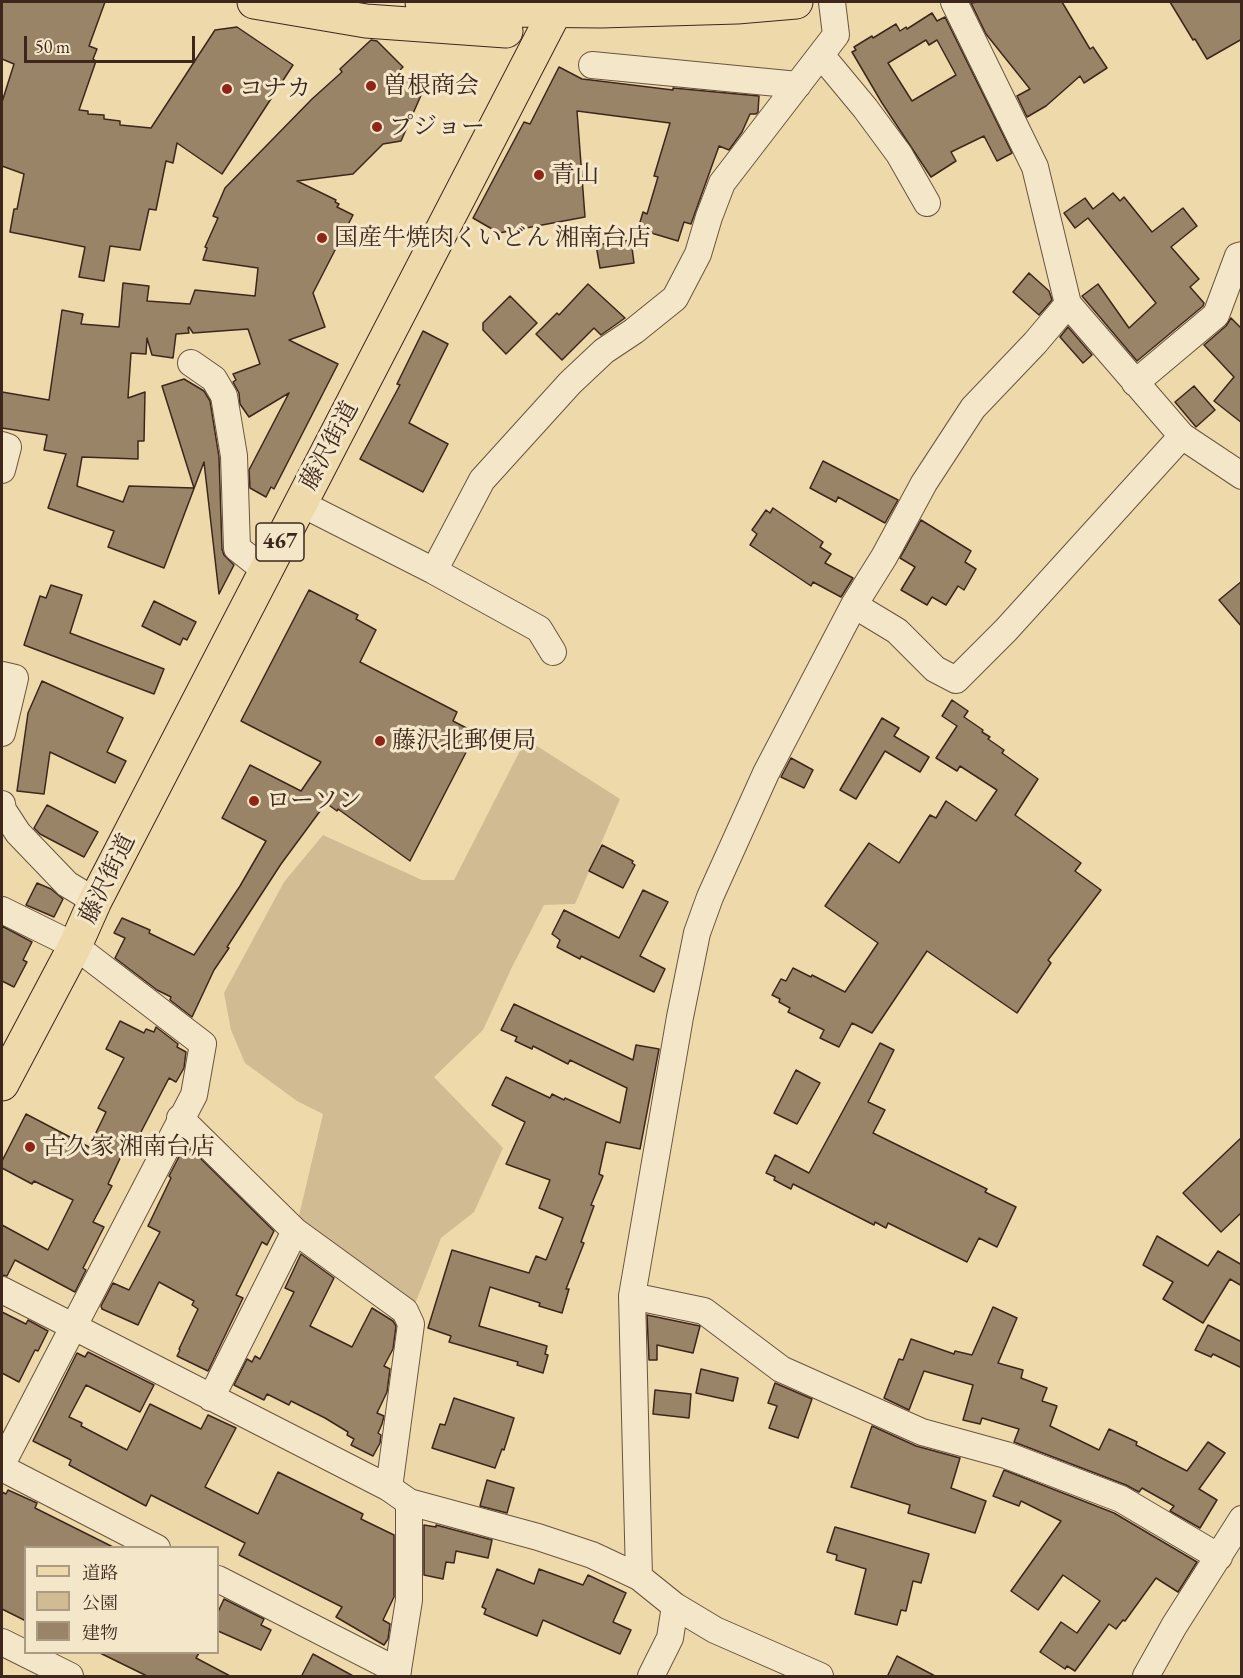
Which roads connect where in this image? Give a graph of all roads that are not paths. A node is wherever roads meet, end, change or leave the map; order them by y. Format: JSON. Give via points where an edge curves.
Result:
{"nodes":[{"id":1,"x":254,"y":2,"type":"edge"},
{"id":2,"x":422,"y":2,"type":"edge"},
{"id":3,"x":796,"y":2,"type":"edge"},
{"id":4,"x":832,"y":2,"type":"edge"},
{"id":5,"x":954,"y":2,"type":"edge"},
{"id":6,"x":554,"y":14,"type":"edge"},
{"id":7,"x":820,"y":55,"type":"junction"},
{"id":8,"x":592,"y":65,"type":"dead end"},
{"id":9,"x":798,"y":85,"type":"junction"},
{"id":10,"x":927,"y":203,"type":"dead end"},
{"id":11,"x":1242,"y":255,"type":"edge"},
{"id":12,"x":1068,"y":304,"type":"junction"},
{"id":13,"x":191,"y":363,"type":"dead end"},
{"id":14,"x":1135,"y":383,"type":"junction"},
{"id":15,"x":1182,"y":436,"type":"junction"},
{"id":16,"x":2,"y":445,"type":"edge"},
{"id":17,"x":2,"y":470,"type":"edge"},
{"id":18,"x":1242,"y":476,"type":"edge"},
{"id":19,"x":300,"y":503,"type":"junction"},
{"id":20,"x":266,"y":571,"type":"junction"},
{"id":21,"x":434,"y":571,"type":"junction"},
{"id":22,"x":854,"y":605,"type":"junction"},
{"id":23,"x":553,"y":652,"type":"dead end"},
{"id":24,"x":2,"y":675,"type":"edge"},
{"id":25,"x":2,"y":733,"type":"edge"},
{"id":26,"x":2,"y":804,"type":"edge"},
{"id":27,"x":95,"y":901,"type":"junction"},
{"id":28,"x":2,"y":910,"type":"edge"},
{"id":29,"x":75,"y":946,"type":"junction"},
{"id":30,"x":2,"y":1084,"type":"edge"},
{"id":31,"x":180,"y":1118,"type":"junction"},
{"id":32,"x":295,"y":1231,"type":"junction"},
{"id":33,"x":2,"y":1290,"type":"edge"},
{"id":34,"x":632,"y":1296,"type":"junction"},
{"id":35,"x":72,"y":1326,"type":"junction"},
{"id":36,"x":211,"y":1398,"type":"junction"},
{"id":37,"x":2,"y":1466,"type":"edge"},
{"id":38,"x":399,"y":1495,"type":"junction"},
{"id":39,"x":1242,"y":1519,"type":"edge"},
{"id":40,"x":153,"y":1546,"type":"edge"},
{"id":41,"x":1219,"y":1557,"type":"junction"},
{"id":42,"x":639,"y":1577,"type":"junction"},
{"id":43,"x":219,"y":1580,"type":"edge"},
{"id":44,"x":675,"y":1606,"type":"junction"},
{"id":45,"x":2,"y":1642,"type":"edge"},
{"id":46,"x":24,"y":1653,"type":"edge"},
{"id":47,"x":25,"y":1654,"type":"edge"},
{"id":48,"x":397,"y":1674,"type":"edge"},
{"id":49,"x":70,"y":1677,"type":"edge"},
{"id":50,"x":651,"y":1677,"type":"edge"},
{"id":51,"x":820,"y":1677,"type":"edge"},
{"id":52,"x":1146,"y":1677,"type":"edge"}],
"edges":[{"from":1,"to":6,"type":"main road","via":[[366,21],[500,32]]},
{"from":2,"to":6,"type":"main road"},
{"from":3,"to":6,"type":"main road"},
{"from":4,"to":7,"type":"street","via":[[836,34]]},
{"from":5,"to":12,"type":"street","via":[[1035,167]]},
{"from":6,"to":19,"type":"main road","name":"藤沢街道","number":"467"},
{"from":7,"to":9,"type":"street"},
{"from":7,"to":10,"type":"street","via":[[899,154]]},
{"from":8,"to":9,"type":"street"},
{"from":9,"to":21,"type":"street","via":[[722,183],[698,254],[675,298],[604,351],[570,383],[482,480]]},
{"from":11,"to":14,"type":"street","via":[[1238,256],[1216,315]]},
{"from":12,"to":14,"type":"street"},
{"from":12,"to":22,"type":"street","via":[[973,408],[924,483]]},
{"from":13,"to":20,"type":"street","via":[[214,379],[224,396],[234,456],[237,548]]},
{"from":14,"to":15,"type":"street"},
{"from":15,"to":18,"type":"street"},
{"from":15,"to":22,"type":"street","via":[[956,680],[935,669],[897,631]]},
{"from":16,"to":17,"type":"street","via":[[8,447]]},
{"from":19,"to":20,"type":"main road","name":"藤沢街道","number":"467"},
{"from":19,"to":21,"type":"street"},
{"from":20,"to":27,"type":"main road","name":"藤沢街道","number":"467"},
{"from":21,"to":23,"type":"street","via":[[539,629]]},
{"from":22,"to":34,"type":"street","via":[[766,772],[697,933]]},
{"from":24,"to":25,"type":"street","via":[[15,678]]},
{"from":26,"to":27,"type":"street","via":[[18,833],[67,884]]},
{"from":27,"to":29,"type":"main road","name":"藤沢街道","number":"467"},
{"from":28,"to":29,"type":"street"},
{"from":29,"to":30,"type":"main road","name":"藤沢街道","number":"467"},
{"from":29,"to":31,"type":"street","via":[[203,1044],[194,1095]]},
{"from":31,"to":32,"type":"street"},
{"from":31,"to":35,"type":"street"},
{"from":32,"to":36,"type":"street"},
{"from":32,"to":38,"type":"street","via":[[405,1311],[411,1324]]},
{"from":33,"to":35,"type":"street"},
{"from":34,"to":41,"type":"street","via":[[704,1311],[781,1369],[922,1432],[1006,1455],[1121,1499]]},
{"from":34,"to":42,"type":"street"},
{"from":35,"to":36,"type":"street"},
{"from":35,"to":37,"type":"street"},
{"from":36,"to":38,"type":"street"},
{"from":37,"to":40,"type":"street"},
{"from":38,"to":42,"type":"street","via":[[592,1555]]},
{"from":38,"to":48,"type":"street","via":[[409,1600]]},
{"from":39,"to":41,"type":"street"},
{"from":41,"to":52,"type":"street"},
{"from":42,"to":44,"type":"street"},
{"from":43,"to":48,"type":"street"},
{"from":44,"to":50,"type":"street","via":[[670,1638]]},
{"from":44,"to":51,"type":"street","via":[[714,1629]]},
{"from":45,"to":46,"type":"street"},
{"from":47,"to":49,"type":"street"}]}
